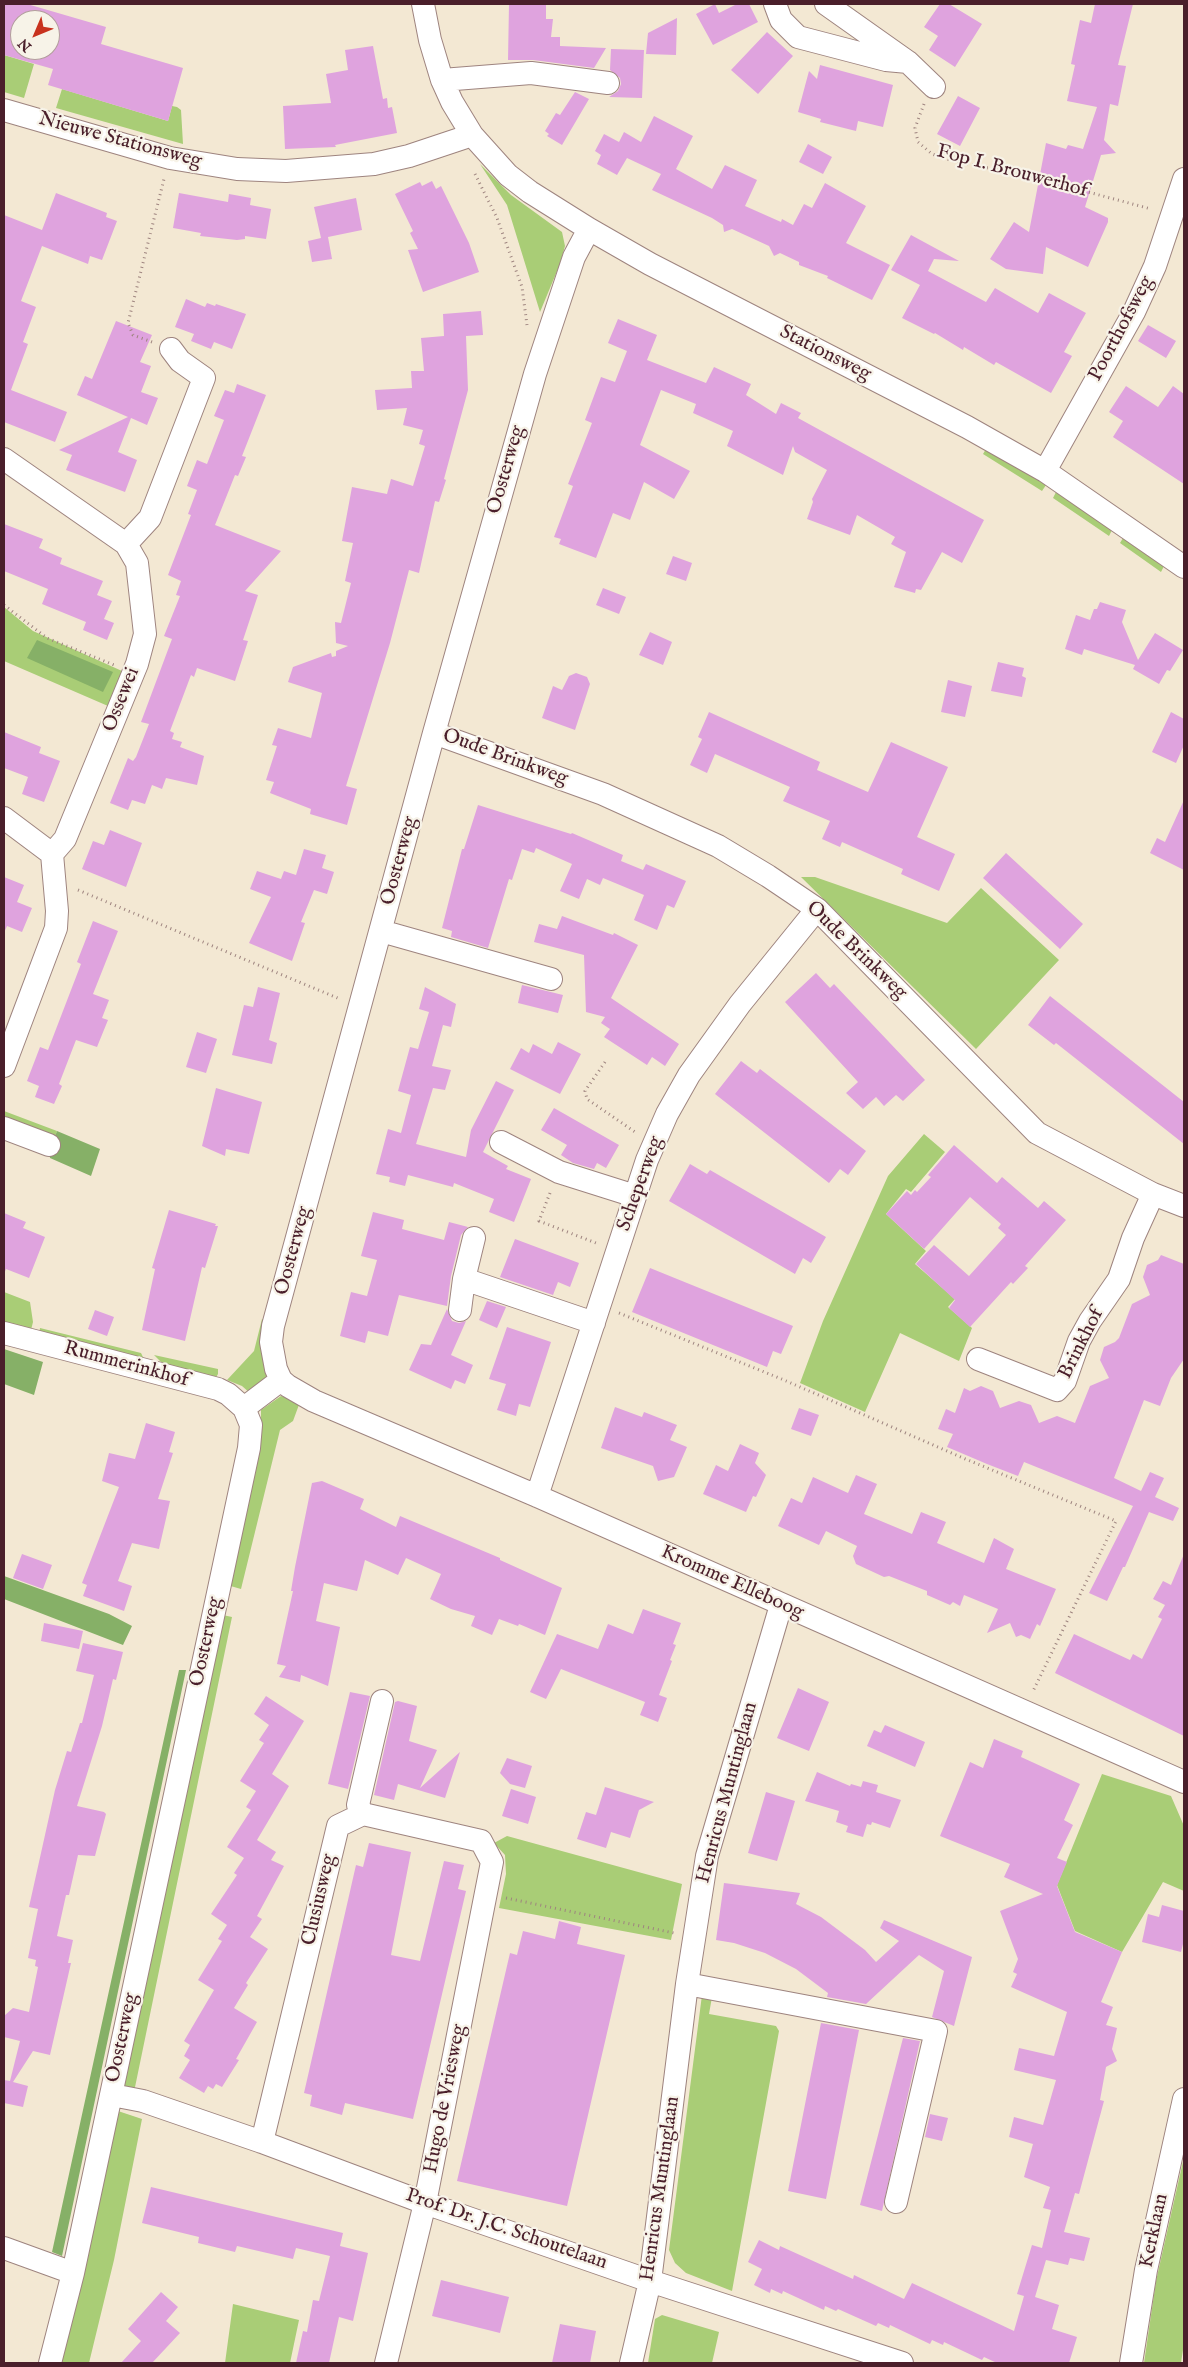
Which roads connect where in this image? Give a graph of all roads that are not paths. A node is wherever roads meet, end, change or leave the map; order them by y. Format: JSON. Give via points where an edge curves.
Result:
{"nodes":[{"id":1,"x":423,"y":4,"type":"edge"},
{"id":2,"x":775,"y":4,"type":"edge"},
{"id":3,"x":835,"y":9,"type":"edge"},
{"id":4,"x":832,"y":46,"type":"junction"},
{"id":5,"x":908,"y":62,"type":"junction"},
{"id":6,"x":442,"y":80,"type":"junction"},
{"id":7,"x":608,"y":84,"type":"dead end"},
{"id":8,"x":934,"y":87,"type":"road end"},
{"id":9,"x":4,"y":110,"type":"edge"},
{"id":10,"x":465,"y":138,"type":"junction"},
{"id":11,"x":1184,"y":179,"type":"edge"},
{"id":12,"x":589,"y":230,"type":"junction"},
{"id":13,"x":171,"y":349,"type":"road end"},
{"id":14,"x":4,"y":459,"type":"edge"},
{"id":15,"x":1045,"y":471,"type":"junction"},
{"id":16,"x":126,"y":544,"type":"junction"},
{"id":17,"x":1184,"y":567,"type":"edge"},
{"id":18,"x":434,"y":733,"type":"junction"},
{"id":19,"x":4,"y":818,"type":"edge"},
{"id":20,"x":52,"y":854,"type":"junction"},
{"id":21,"x":817,"y":909,"type":"junction"},
{"id":22,"x":381,"y":931,"type":"junction"},
{"id":23,"x":551,"y":979,"type":"dead end"},
{"id":24,"x":4,"y":1066,"type":"edge"},
{"id":25,"x":4,"y":1128,"type":"edge"},
{"id":26,"x":501,"y":1142,"type":"dead end"},
{"id":27,"x":49,"y":1146,"type":"dead end"},
{"id":28,"x":1153,"y":1194,"type":"junction"},
{"id":29,"x":635,"y":1196,"type":"junction"},
{"id":30,"x":1184,"y":1206,"type":"edge"},
{"id":31,"x":474,"y":1238,"type":"dead end"},
{"id":32,"x":464,"y":1279,"type":"junction"},
{"id":33,"x":460,"y":1310,"type":"dead end"},
{"id":34,"x":597,"y":1314,"type":"junction"},
{"id":35,"x":4,"y":1333,"type":"edge"},
{"id":36,"x":978,"y":1359,"type":"dead end"},
{"id":37,"x":281,"y":1380,"type":"junction"},
{"id":38,"x":244,"y":1408,"type":"junction"},
{"id":39,"x":537,"y":1496,"type":"junction"},
{"id":40,"x":781,"y":1605,"type":"junction"},
{"id":41,"x":382,"y":1701,"type":"dead end"},
{"id":42,"x":1184,"y":1782,"type":"edge"},
{"id":43,"x":363,"y":1814,"type":"junction"},
{"id":44,"x":688,"y":1984,"type":"junction"},
{"id":45,"x":112,"y":2095,"type":"junction"},
{"id":46,"x":1184,"y":2099,"type":"edge"},
{"id":47,"x":262,"y":2142,"type":"junction"},
{"id":48,"x":896,"y":2202,"type":"dead end"},
{"id":49,"x":425,"y":2203,"type":"junction"},
{"id":50,"x":4,"y":2248,"type":"edge"},
{"id":51,"x":73,"y":2273,"type":"junction"},
{"id":52,"x":650,"y":2280,"type":"junction"},
{"id":53,"x":50,"y":2363,"type":"edge"},
{"id":54,"x":386,"y":2363,"type":"edge"},
{"id":55,"x":631,"y":2363,"type":"edge"},
{"id":56,"x":902,"y":2363,"type":"edge"},
{"id":57,"x":1131,"y":2363,"type":"edge"}],
"edges":[{"from":1,"to":6,"type":"street","name":"Stationsweg"},
{"from":2,"to":4,"type":"street","via":[[781,20],[798,37]]},
{"from":3,"to":4,"type":"street","via":[[846,25],[842,37]]},
{"from":3,"to":5,"type":"street"},
{"from":4,"to":5,"type":"street","via":[[886,60]]},
{"from":5,"to":8,"type":"street"},
{"from":6,"to":7,"type":"street","via":[[531,73]]},
{"from":6,"to":10,"type":"street","name":"Stationsweg"},
{"from":9,"to":10,"type":"street","name":"Nieuwe Stationsweg","via":[[170,158],[237,169],[286,171],[374,164]]},
{"from":10,"to":12,"type":"street","name":"Stationsweg","via":[[530,192]]},
{"from":11,"to":15,"type":"street","name":"Poorthofsweg","via":[[1155,266],[1134,312]]},
{"from":12,"to":15,"type":"street","name":"Stationsweg"},
{"from":12,"to":18,"type":"street","name":"Oosterweg","via":[[574,257],[542,352]]},
{"from":13,"to":16,"type":"street","via":[[180,361],[204,378],[150,518]]},
{"from":14,"to":16,"type":"street"},
{"from":15,"to":17,"type":"street","name":"Stationsweg"},
{"from":16,"to":20,"type":"street","name":"Ossewei","via":[[137,563],[145,634],[134,673],[65,839]]},
{"from":18,"to":21,"type":"street","name":"Oude Brinkweg","via":[[603,794],[664,820],[718,846]]},
{"from":18,"to":22,"type":"street","name":"Oosterweg"},
{"from":19,"to":20,"type":"street"},
{"from":20,"to":24,"type":"street","via":[[56,928]]},
{"from":21,"to":28,"type":"street","name":"Oude Brinkweg","via":[[1037,1133]]},
{"from":21,"to":29,"type":"street","name":"Scheperweg","via":[[740,1004],[689,1075],[654,1144]]},
{"from":22,"to":23,"type":"street"},
{"from":22,"to":37,"type":"street","name":"Oosterweg","via":[[273,1326],[273,1359]]},
{"from":25,"to":27,"type":"street"},
{"from":26,"to":29,"type":"street","via":[[559,1172]]},
{"from":28,"to":30,"type":"street","name":"Oude Brinkweg"},
{"from":28,"to":36,"type":"street","name":"Brinkhof","via":[[1119,1279],[1090,1321],[1065,1381],[1057,1390]]},
{"from":29,"to":34,"type":"street","name":"Scheperweg"},
{"from":31,"to":32,"type":"street"},
{"from":32,"to":33,"type":"street"},
{"from":32,"to":34,"type":"street"},
{"from":34,"to":39,"type":"street","name":"Scheperweg"},
{"from":35,"to":38,"type":"street","name":"Rummerinkhof","via":[[218,1389]]},
{"from":37,"to":38,"type":"street"},
{"from":37,"to":39,"type":"street","name":"Kromme Elleboog","via":[[314,1401]]},
{"from":38,"to":45,"type":"street","name":"Oosterweg","via":[[251,1425],[249,1448]]},
{"from":39,"to":40,"type":"street","name":"Kromme Elleboog"},
{"from":40,"to":42,"type":"street","name":"Kromme Elleboog"},
{"from":40,"to":44,"type":"street","name":"Henricus Muntinglaan","via":[[707,1856]]},
{"from":41,"to":43,"type":"street","via":[[358,1805]]},
{"from":43,"to":47,"type":"street","name":"Clusiusweg","via":[[338,1826]]},
{"from":43,"to":49,"type":"street","name":"Hugo de Vriesweg","via":[[481,1841],[492,1862]]},
{"from":44,"to":48,"type":"street","via":[[936,2031]]},
{"from":44,"to":52,"type":"street","name":"Henricus Muntinglaan"},
{"from":45,"to":47,"type":"street","name":"Prof. Dr. J.C. Schoutelaan","via":[[143,2101]]},
{"from":45,"to":51,"type":"street","name":"Oosterweg"},
{"from":46,"to":57,"type":"street","name":"Kerklaan","via":[[1146,2270]]},
{"from":47,"to":49,"type":"street","name":"Prof. Dr. J.C. Schoutelaan"},
{"from":49,"to":52,"type":"street","name":"Prof. Dr. J.C. Schoutelaan"},
{"from":49,"to":54,"type":"street","name":"Hugo de Vriesweg"},
{"from":50,"to":51,"type":"street"},
{"from":51,"to":53,"type":"street","name":"Oosterweg"},
{"from":52,"to":55,"type":"street","name":"Henricus Muntinglaan"},
{"from":52,"to":56,"type":"street","name":"Prof. Dr. J.C. Schoutelaan"}]}
